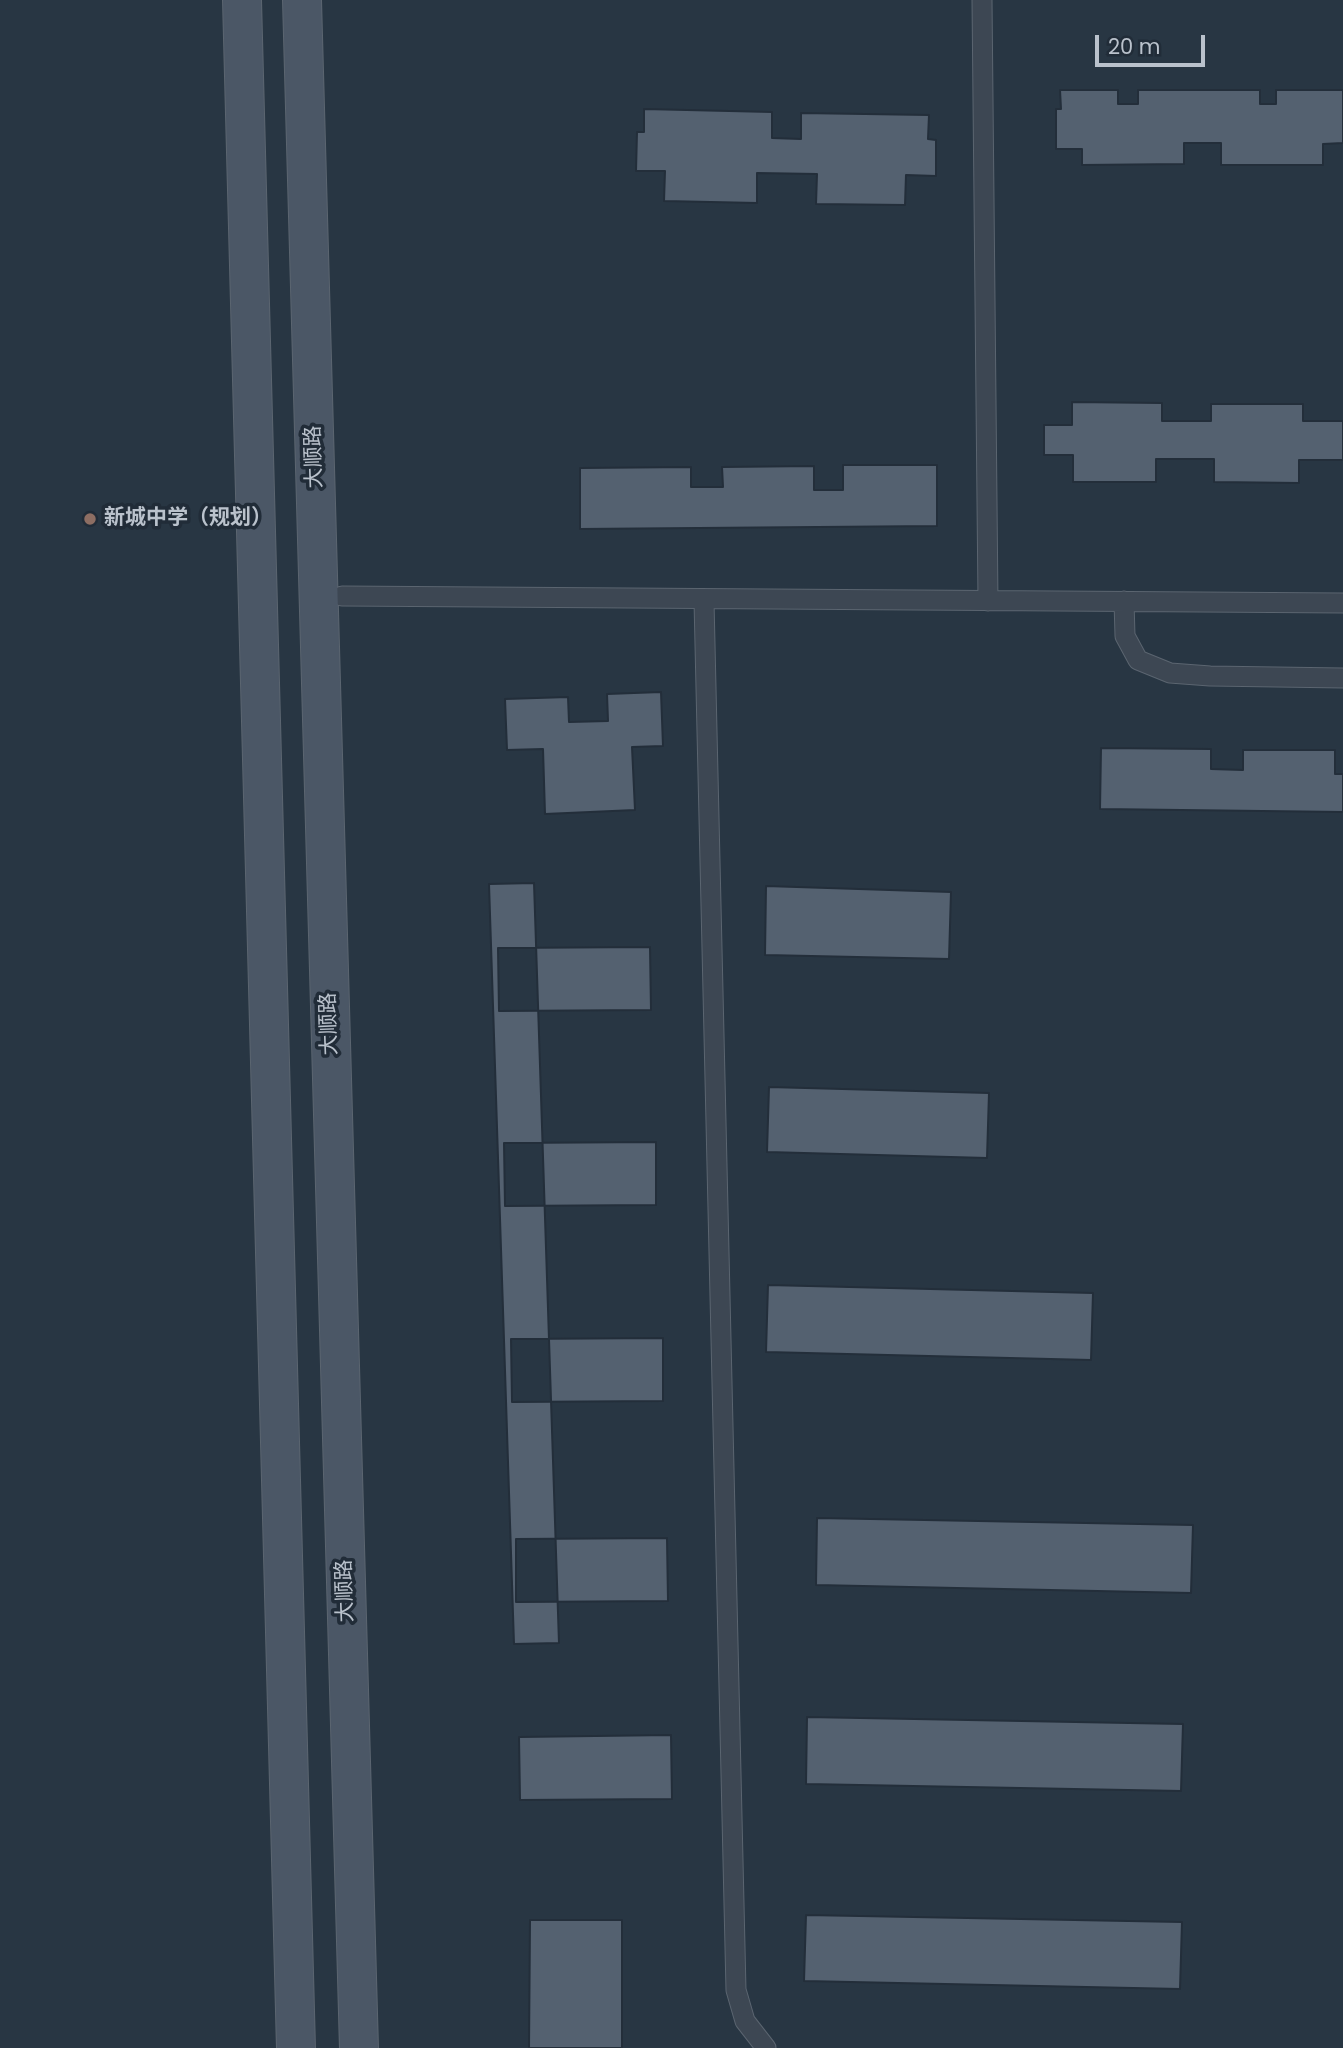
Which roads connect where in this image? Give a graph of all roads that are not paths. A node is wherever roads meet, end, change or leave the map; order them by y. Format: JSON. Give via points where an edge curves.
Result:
{"nodes":[{"id":1,"x":242,"y":0,"type":"edge"},
{"id":2,"x":302,"y":0,"type":"edge"},
{"id":3,"x":982,"y":0,"type":"edge"},
{"id":4,"x":342,"y":596,"type":"dead end"},
{"id":5,"x":704,"y":601,"type":"dead end"},
{"id":6,"x":988,"y":601,"type":"junction"},
{"id":7,"x":1124,"y":601,"type":"junction"},
{"id":8,"x":1343,"y":603,"type":"edge"},
{"id":9,"x":1343,"y":678,"type":"edge"},
{"id":10,"x":296,"y":2048,"type":"edge"},
{"id":11,"x":359,"y":2048,"type":"edge"},
{"id":12,"x":766,"y":2048,"type":"edge"}],
"edges":[{"from":1,"to":10,"type":"street"},
{"from":2,"to":11,"type":"street","name":"大顺路"},
{"from":3,"to":6,"type":"lane"},
{"from":4,"to":6,"type":"lane"},
{"from":5,"to":12,"type":"lane","via":[[736,1990],[745,2021]]},
{"from":6,"to":7,"type":"lane"},
{"from":7,"to":8,"type":"lane"},
{"from":7,"to":9,"type":"lane","via":[[1125,636],[1138,660],[1170,673]]}]}
